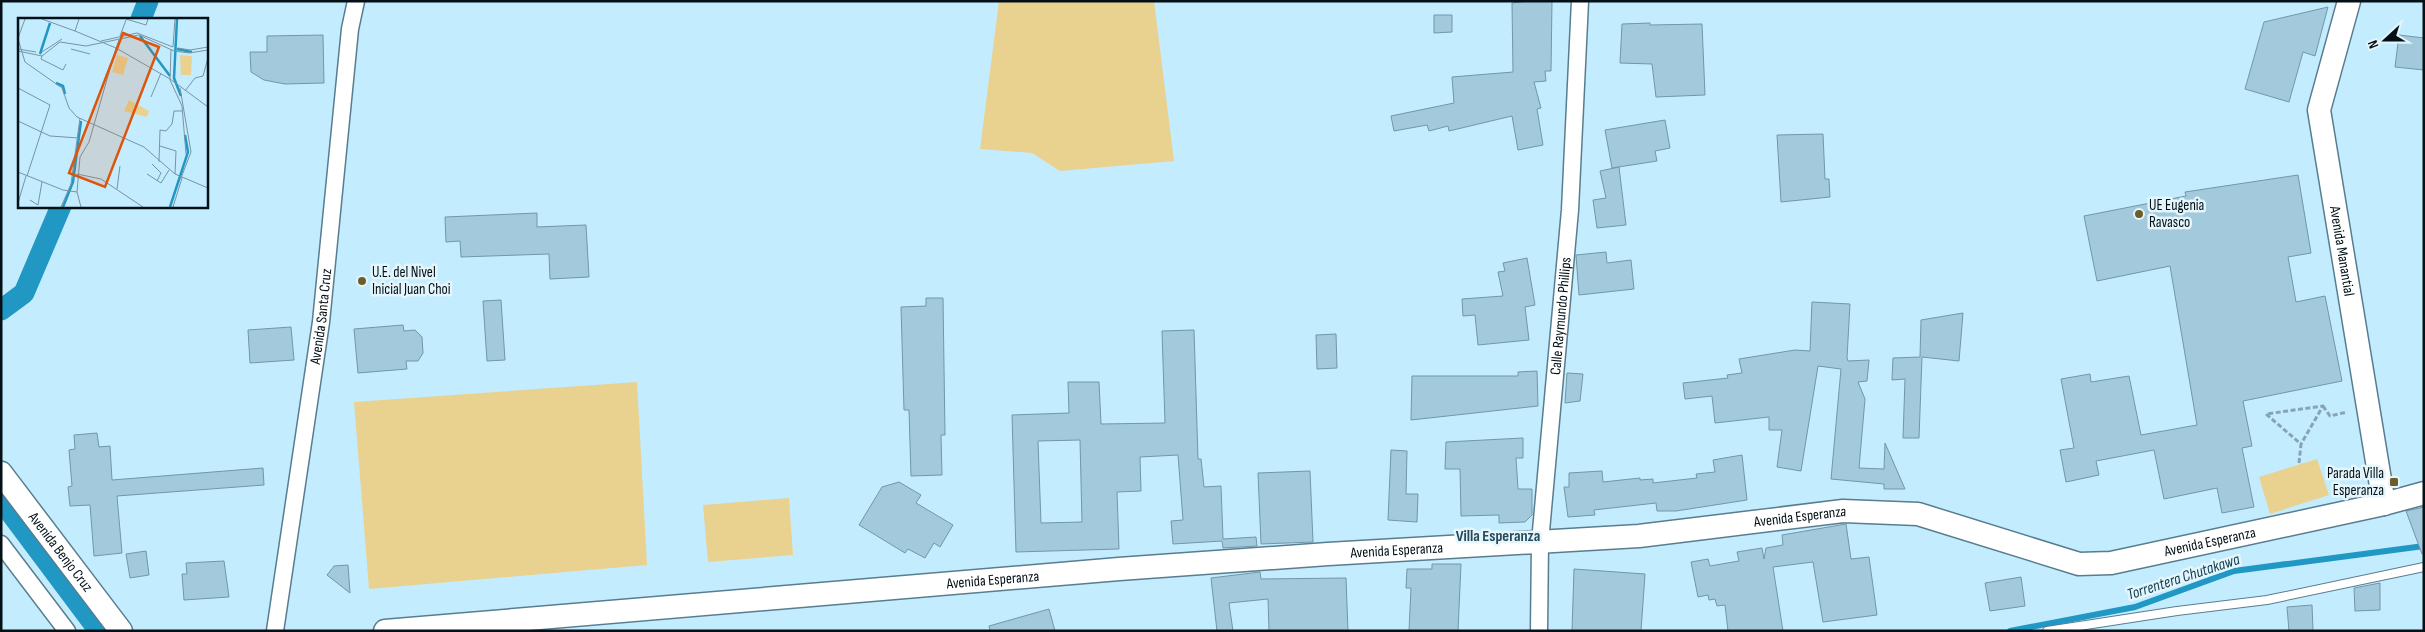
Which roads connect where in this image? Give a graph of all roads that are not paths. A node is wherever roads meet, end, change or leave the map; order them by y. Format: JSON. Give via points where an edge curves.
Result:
{"nodes":[{"id":1,"x":356,"y":1,"type":"edge"},
{"id":2,"x":1580,"y":1,"type":"edge"},
{"id":3,"x":2348,"y":1,"type":"edge"},
{"id":4,"x":1,"y":473,"type":"edge"},
{"id":5,"x":2424,"y":493,"type":"edge"},
{"id":6,"x":2384,"y":504,"type":"junction"},
{"id":7,"x":1540,"y":542,"type":"junction"},
{"id":8,"x":1,"y":544,"type":"edge"},
{"id":9,"x":2424,"y":567,"type":"edge"},
{"id":10,"x":67,"y":631,"type":"edge"},
{"id":11,"x":120,"y":631,"type":"edge"},
{"id":12,"x":275,"y":631,"type":"edge"},
{"id":13,"x":385,"y":631,"type":"edge"},
{"id":14,"x":1539,"y":631,"type":"edge"},
{"id":15,"x":2047,"y":631,"type":"edge"}],
"edges":[{"from":1,"to":12,"type":"street","name":"Avenida Santa Cruz","via":[[350,30],[321,322]]},
{"from":2,"to":7,"type":"street","name":"Calle Raymundo Phillips","via":[[1570,210]]},
{"from":3,"to":6,"type":"main road","name":"Avenida Manantial","via":[[2319,110]]},
{"from":4,"to":11,"type":"main road","name":"Avenida Benjo Cruz"},
{"from":5,"to":6,"type":"main road","name":"Avenida Esperanza"},
{"from":6,"to":7,"type":"main road","name":"Avenida Esperanza","via":[[2111,563],[2078,564],[1918,514],[1844,511],[1640,536]]},
{"from":7,"to":13,"type":"main road","name":"Avenida Esperanza","via":[[1119,568]]},
{"from":7,"to":14,"type":"street","name":"Calle Raymundo Phillips"},
{"from":8,"to":10,"type":"street"},
{"from":9,"to":15,"type":"lane","via":[[2267,600]]}]}
